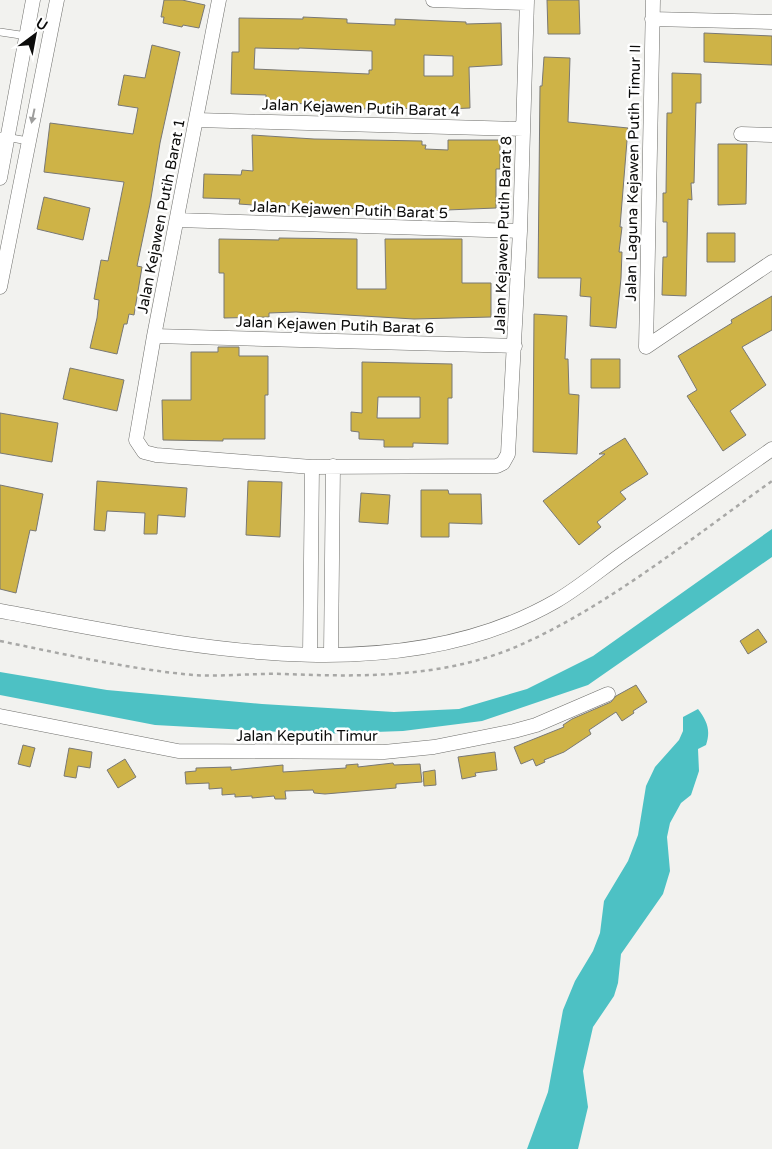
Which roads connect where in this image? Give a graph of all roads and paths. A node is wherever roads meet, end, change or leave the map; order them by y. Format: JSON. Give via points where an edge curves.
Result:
{"nodes":[{"id":1,"x":33,"y":0,"type":"edge"},
{"id":2,"x":57,"y":0,"type":"edge"},
{"id":3,"x":219,"y":0,"type":"edge"},
{"id":4,"x":433,"y":0,"type":"edge"},
{"id":5,"x":653,"y":0,"type":"edge"},
{"id":6,"x":527,"y":2,"type":"edge"},
{"id":7,"x":652,"y":19,"type":"junction"},
{"id":8,"x":772,"y":22,"type":"edge"},
{"id":9,"x":0,"y":32,"type":"edge"},
{"id":10,"x":27,"y":36,"type":"junction"},
{"id":11,"x":17,"y":94,"type":"junction"},
{"id":12,"x":37,"y":97,"type":"junction"},
{"id":13,"x":197,"y":120,"type":"junction"},
{"id":14,"x":523,"y":129,"type":"junction"},
{"id":15,"x":741,"y":134,"type":"dead end"},
{"id":16,"x":772,"y":135,"type":"edge"},
{"id":17,"x":4,"y":137,"type":"edge"},
{"id":18,"x":28,"y":141,"type":"junction"},
{"id":19,"x":0,"y":178,"type":"edge"},
{"id":20,"x":177,"y":220,"type":"junction"},
{"id":21,"x":520,"y":231,"type":"junction"},
{"id":22,"x":772,"y":262,"type":"edge"},
{"id":23,"x":0,"y":287,"type":"edge"},
{"id":24,"x":154,"y":336,"type":"junction"},
{"id":25,"x":515,"y":346,"type":"junction"},
{"id":26,"x":772,"y":449,"type":"edge"},
{"id":27,"x":312,"y":466,"type":"junction"},
{"id":28,"x":333,"y":466,"type":"junction"},
{"id":29,"x":772,"y":481,"type":"edge"},
{"id":30,"x":333,"y":553,"type":"junction"},
{"id":31,"x":311,"y":554,"type":"junction"},
{"id":32,"x":0,"y":611,"type":"edge"},
{"id":33,"x":0,"y":641,"type":"edge"},
{"id":34,"x":310,"y":654,"type":"junction"},
{"id":35,"x":331,"y":654,"type":"junction"},
{"id":36,"x":608,"y":694,"type":"dead end"},
{"id":37,"x":0,"y":716,"type":"edge"}],
"edges":[{"from":1,"to":10,"type":"street"},
{"from":2,"to":12,"type":"street"},
{"from":3,"to":13,"type":"street","name":"Jalan Kejawen Putih Barat 1"},
{"from":4,"to":6,"type":"street"},
{"from":5,"to":7,"type":"street","name":"Jalan Laguna Kejawen Putih Timur II"},
{"from":6,"to":14,"type":"street","name":"Jalan Kejawen Putih Barat 8"},
{"from":7,"to":8,"type":"street"},
{"from":7,"to":22,"type":"street","name":"Jalan Laguna Kejawen Putih Timur II","via":[[646,346]]},
{"from":9,"to":10,"type":"lane"},
{"from":10,"to":11,"type":"street"},
{"from":11,"to":12,"type":"street"},
{"from":11,"to":17,"type":"street"},
{"from":12,"to":18,"type":"street","one_way":true},
{"from":13,"to":14,"type":"street","name":"Jalan Kejawen Putih Barat 4"},
{"from":13,"to":20,"type":"street","name":"Jalan Kejawen Putih Barat 1"},
{"from":14,"to":21,"type":"street","name":"Jalan Kejawen Putih Barat 8"},
{"from":15,"to":16,"type":"street"},
{"from":17,"to":18,"type":"lane"},
{"from":17,"to":19,"type":"street"},
{"from":18,"to":23,"type":"street"},
{"from":20,"to":21,"type":"street","name":"Jalan Kejawen Putih Barat 5"},
{"from":20,"to":24,"type":"street","name":"Jalan Kejawen Putih Barat 1"},
{"from":21,"to":25,"type":"street","name":"Jalan Kejawen Putih Barat 8"},
{"from":24,"to":25,"type":"street","name":"Jalan Kejawen Putih Barat 6"},
{"from":24,"to":27,"type":"street","name":"Jalan Kejawen Putih Barat 1","via":[[136,440],[144,452]]},
{"from":25,"to":28,"type":"street","name":"Jalan Kejawen Putih Barat 8","via":[[509,449],[505,460],[497,466]]},
{"from":26,"to":35,"type":"street","via":[[557,600],[505,625],[453,642],[399,652]]},
{"from":27,"to":28,"type":"street"},
{"from":27,"to":31,"type":"street"},
{"from":28,"to":30,"type":"street"},
{"from":29,"to":33,"type":"path","via":[[582,612],[518,646],[454,666],[395,675],[196,675],[130,667]]},
{"from":30,"to":31,"type":"street"},
{"from":30,"to":35,"type":"street"},
{"from":31,"to":34,"type":"street"},
{"from":32,"to":34,"type":"street","via":[[180,644]]},
{"from":34,"to":35,"type":"street"},
{"from":36,"to":37,"type":"street","name":"Jalan Keputih Timur","via":[[514,731],[384,752],[178,751]]}]}
